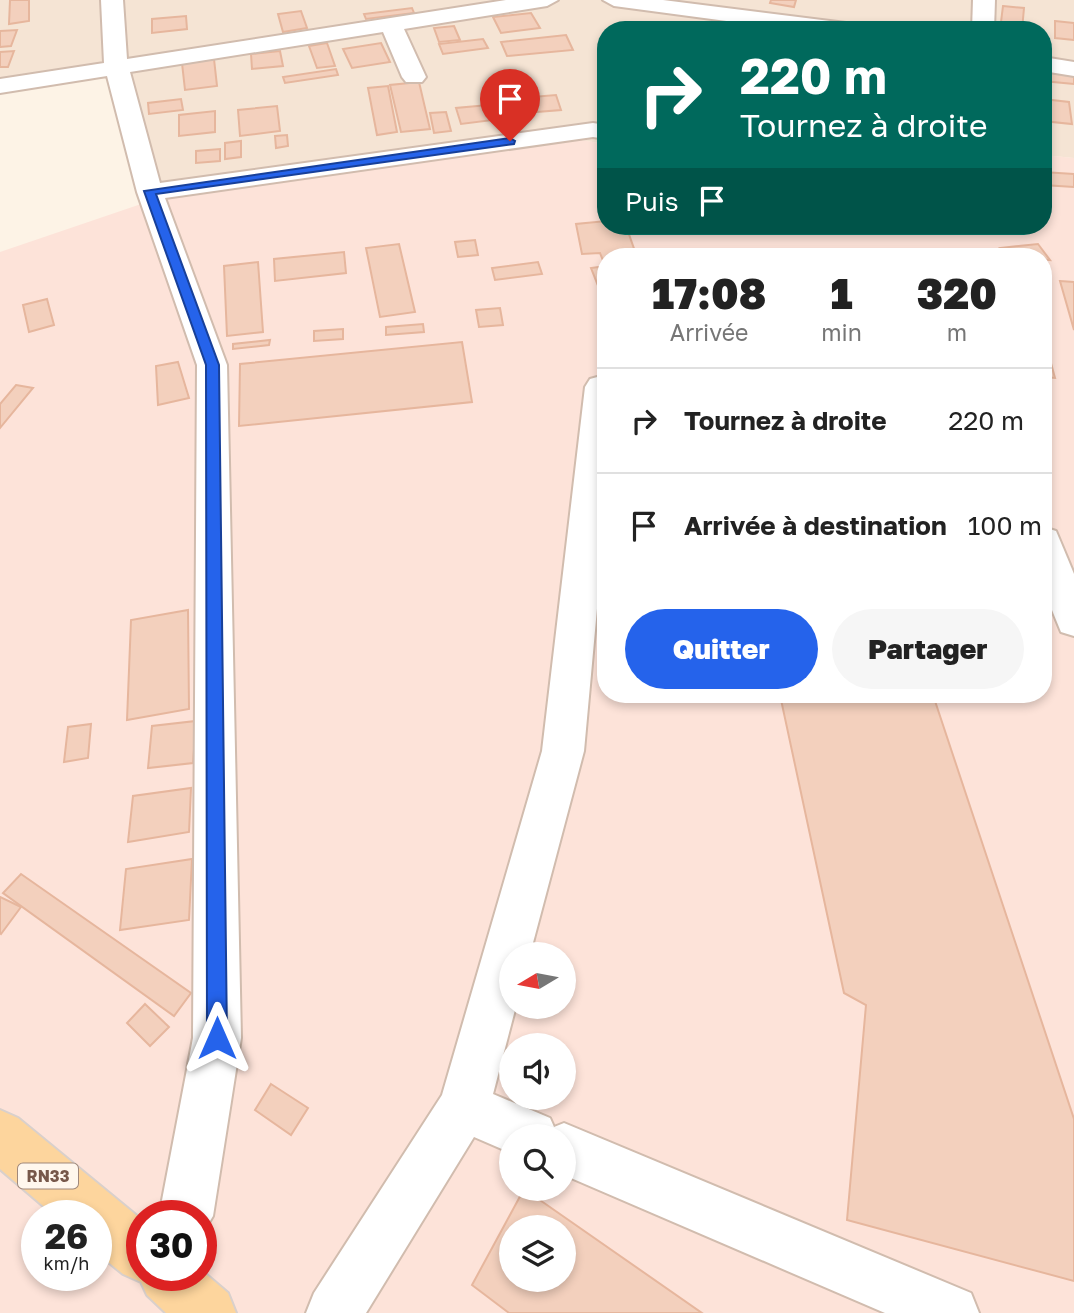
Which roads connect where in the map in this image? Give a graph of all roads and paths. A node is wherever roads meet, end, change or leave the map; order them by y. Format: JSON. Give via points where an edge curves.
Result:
{"nodes":[{"id":1,"x":112,"y":0,"type":"edge"},
{"id":2,"x":547,"y":0,"type":"edge"},
{"id":3,"x":614,"y":0,"type":"edge"},
{"id":4,"x":818,"y":0,"type":"edge"},
{"id":5,"x":984,"y":0,"type":"edge"},
{"id":6,"x":651,"y":2,"type":"edge"},
{"id":7,"x":643,"y":21,"type":"edge"},
{"id":8,"x":774,"y":21,"type":"edge"},
{"id":9,"x":814,"y":21,"type":"edge"},
{"id":10,"x":983,"y":21,"type":"edge"},
{"id":11,"x":391,"y":25,"type":"junction"},
{"id":12,"x":116,"y":65,"type":"junction"},
{"id":13,"x":1052,"y":65,"type":"edge"},
{"id":14,"x":1074,"y":69,"type":"edge"},
{"id":15,"x":414,"y":77,"type":"dead end"},
{"id":16,"x":0,"y":86,"type":"edge"},
{"id":17,"x":597,"y":125,"type":"edge"},
{"id":18,"x":150,"y":191,"type":"junction"},
{"id":19,"x":597,"y":425,"type":"edge"},
{"id":20,"x":1052,"y":564,"type":"edge"},
{"id":21,"x":1074,"y":621,"type":"edge"},
{"id":22,"x":464,"y":1107,"type":"junction"},
{"id":23,"x":504,"y":1124,"type":"edge"},
{"id":24,"x":0,"y":1136,"type":"edge"},
{"id":25,"x":576,"y":1154,"type":"edge"},
{"id":26,"x":77,"y":1200,"type":"edge"},
{"id":27,"x":190,"y":1200,"type":"edge"},
{"id":28,"x":112,"y":1229,"type":"edge"},
{"id":29,"x":126,"y":1241,"type":"edge"},
{"id":30,"x":334,"y":1313,"type":"edge"},
{"id":31,"x":951,"y":1313,"type":"edge"}],
"edges":[{"from":1,"to":12,"type":"street"},
{"from":2,"to":11,"type":"street"},
{"from":3,"to":6,"type":"street"},
{"from":4,"to":9,"type":"street"},
{"from":5,"to":10,"type":"street"},
{"from":6,"to":7,"type":"street"},
{"from":6,"to":8,"type":"street"},
{"from":11,"to":12,"type":"street"},
{"from":11,"to":15,"type":"street"},
{"from":12,"to":16,"type":"street"},
{"from":12,"to":18,"type":"street"},
{"from":13,"to":14,"type":"street"},
{"from":17,"to":18,"type":"street"},
{"from":18,"to":27,"type":"street","via":[[212,365],[217,1038]]},
{"from":19,"to":22,"type":"street","via":[[563,751]]},
{"from":20,"to":21,"type":"street"},
{"from":22,"to":23,"type":"street"},
{"from":22,"to":30,"type":"street"},
{"from":24,"to":26,"type":"main road","number":"RN33"},
{"from":25,"to":31,"type":"street"},
{"from":28,"to":29,"type":"main road","number":"RN33"}]}
